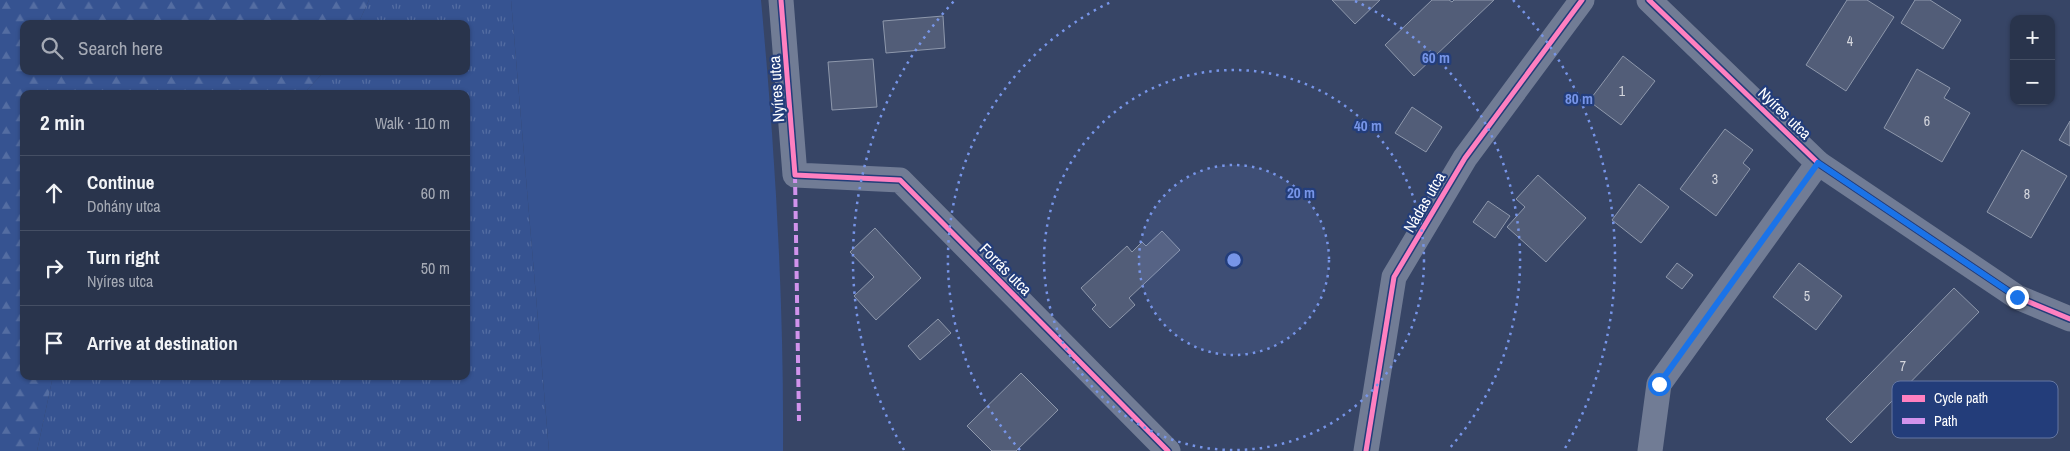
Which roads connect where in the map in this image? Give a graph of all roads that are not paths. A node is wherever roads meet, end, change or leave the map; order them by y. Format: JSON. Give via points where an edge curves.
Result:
{"nodes":[{"id":1,"x":781,"y":0,"type":"edge"},
{"id":2,"x":1582,"y":0,"type":"edge"},
{"id":3,"x":1649,"y":0,"type":"edge"},
{"id":4,"x":1818,"y":163,"type":"junction"},
{"id":5,"x":795,"y":175,"type":"joint"},
{"id":6,"x":2070,"y":319,"type":"edge"},
{"id":7,"x":1168,"y":451,"type":"edge"},
{"id":8,"x":1366,"y":451,"type":"edge"},
{"id":9,"x":1650,"y":451,"type":"edge"}],
"edges":[{"from":1,"to":5,"type":"street","name":"Nyíres utca"},
{"from":2,"to":8,"type":"street","name":"Nádas utca","via":[[1465,158],[1394,278]]},
{"from":3,"to":4,"type":"street","name":"Nyíres utca"},
{"from":4,"to":6,"type":"street","name":"Nyíres utca","via":[[2017,297]]},
{"from":4,"to":9,"type":"street","via":[[1659,384]]},
{"from":5,"to":7,"type":"street","name":"Forrás utca","via":[[900,180]]}]}
